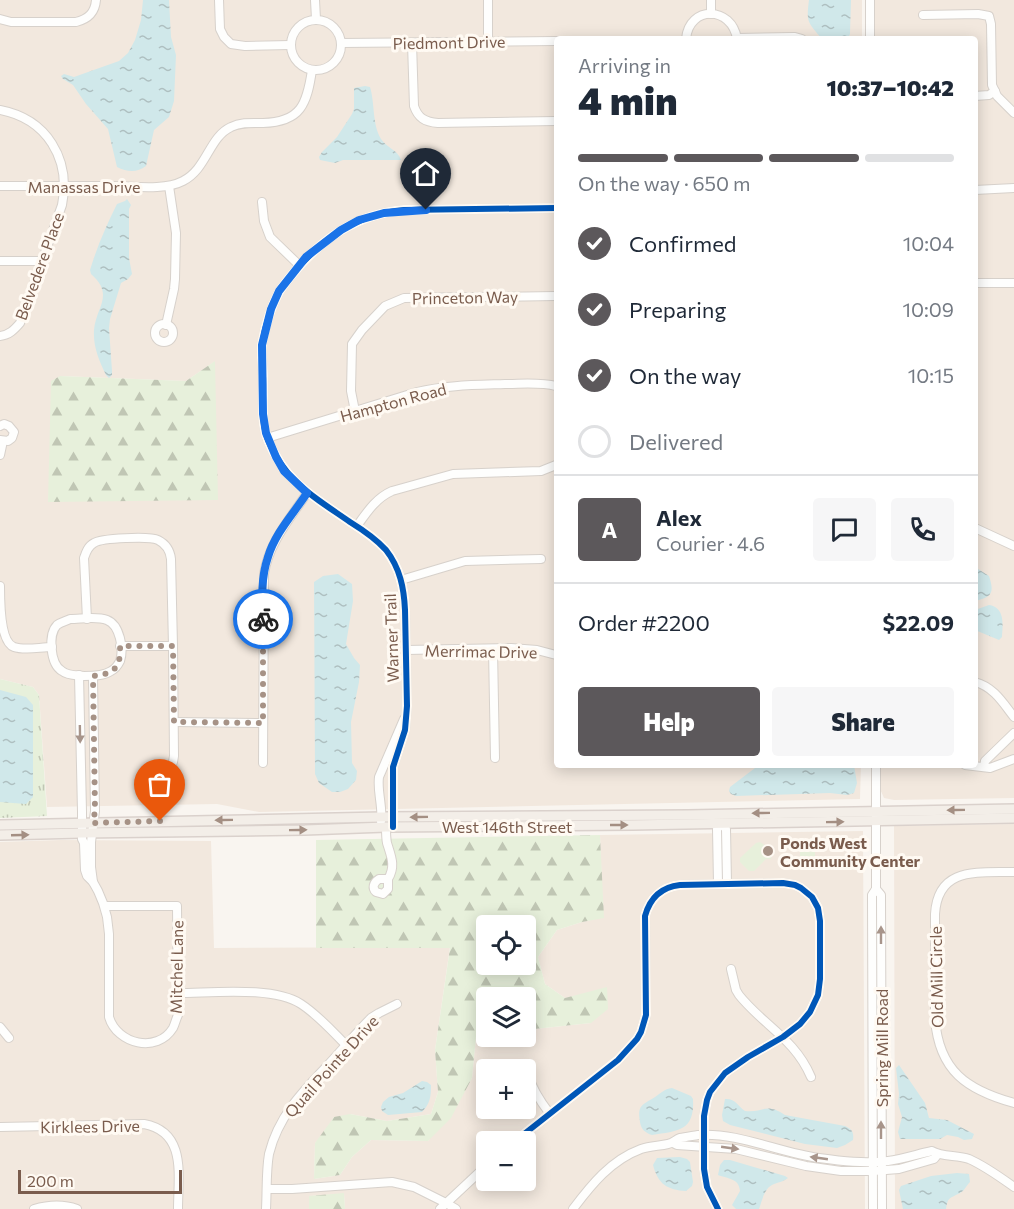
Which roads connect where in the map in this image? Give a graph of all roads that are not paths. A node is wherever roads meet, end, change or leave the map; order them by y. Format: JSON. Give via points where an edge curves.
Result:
{"nodes":[{"id":1,"x":96,"y":0,"type":"edge"},
{"id":2,"x":219,"y":0,"type":"edge"},
{"id":3,"x":315,"y":0,"type":"edge"},
{"id":4,"x":488,"y":0,"type":"edge"},
{"id":5,"x":711,"y":0,"type":"edge"},
{"id":6,"x":870,"y":0,"type":"edge"},
{"id":7,"x":711,"y":14,"type":"junction"},
{"id":8,"x":923,"y":15,"type":"dead end"},
{"id":9,"x":0,"y":19,"type":"edge"},
{"id":10,"x":316,"y":19,"type":"junction"},
{"id":11,"x":687,"y":36,"type":"edge"},
{"id":12,"x":736,"y":36,"type":"edge"},
{"id":13,"x":870,"y":36,"type":"edge"},
{"id":14,"x":488,"y":41,"type":"junction"},
{"id":15,"x":554,"y":41,"type":"edge"},
{"id":16,"x":412,"y":43,"type":"junction"},
{"id":17,"x":341,"y":44,"type":"junction"},
{"id":18,"x":290,"y":45,"type":"junction"},
{"id":19,"x":312,"y":70,"type":"junction"},
{"id":20,"x":995,"y":91,"type":"junction"},
{"id":21,"x":978,"y":96,"type":"edge"},
{"id":22,"x":0,"y":111,"type":"edge"},
{"id":23,"x":1014,"y":113,"type":"edge"},
{"id":24,"x":554,"y":121,"type":"edge"},
{"id":25,"x":0,"y":186,"type":"edge"},
{"id":26,"x":64,"y":186,"type":"junction"},
{"id":27,"x":169,"y":186,"type":"junction"},
{"id":28,"x":1014,"y":188,"type":"edge"},
{"id":29,"x":978,"y":190,"type":"edge"},
{"id":30,"x":262,"y":202,"type":"dead end"},
{"id":31,"x":554,"y":208,"type":"edge"},
{"id":32,"x":0,"y":261,"type":"edge"},
{"id":33,"x":41,"y":261,"type":"junction"},
{"id":34,"x":299,"y":266,"type":"junction"},
{"id":35,"x":978,"y":283,"type":"edge"},
{"id":36,"x":1014,"y":283,"type":"edge"},
{"id":37,"x":554,"y":296,"type":"edge"},
{"id":38,"x":166,"y":325,"type":"dead end"},
{"id":39,"x":0,"y":336,"type":"edge"},
{"id":40,"x":554,"y":386,"type":"edge"},
{"id":41,"x":355,"y":411,"type":"junction"},
{"id":42,"x":0,"y":426,"type":"edge"},
{"id":43,"x":267,"y":438,"type":"junction"},
{"id":44,"x":1,"y":441,"type":"edge"},
{"id":45,"x":0,"y":455,"type":"edge"},
{"id":46,"x":554,"y":466,"type":"edge"},
{"id":47,"x":307,"y":493,"type":"junction"},
{"id":48,"x":357,"y":526,"type":"junction"},
{"id":49,"x":978,"y":529,"type":"edge"},
{"id":50,"x":1014,"y":546,"type":"edge"},
{"id":51,"x":541,"y":559,"type":"dead end"},
{"id":52,"x":401,"y":580,"type":"junction"},
{"id":53,"x":0,"y":586,"type":"edge"},
{"id":54,"x":87,"y":619,"type":"junction"},
{"id":55,"x":120,"y":646,"type":"junction"},
{"id":56,"x":173,"y":646,"type":"junction"},
{"id":57,"x":52,"y":647,"type":"junction"},
{"id":58,"x":494,"y":648,"type":"junction"},
{"id":59,"x":406,"y":650,"type":"junction"},
{"id":60,"x":554,"y":655,"type":"edge"},
{"id":61,"x":79,"y":675,"type":"junction"},
{"id":62,"x":93,"y":676,"type":"junction"},
{"id":63,"x":978,"y":683,"type":"edge"},
{"id":64,"x":1014,"y":717,"type":"edge"},
{"id":65,"x":174,"y":722,"type":"junction"},
{"id":66,"x":263,"y":723,"type":"junction"},
{"id":67,"x":1014,"y":733,"type":"edge"},
{"id":68,"x":391,"y":758,"type":"junction"},
{"id":69,"x":495,"y":758,"type":"dead end"},
{"id":70,"x":1014,"y":759,"type":"edge"},
{"id":71,"x":172,"y":762,"type":"dead end"},
{"id":72,"x":263,"y":763,"type":"dead end"},
{"id":73,"x":978,"y":766,"type":"edge"},
{"id":74,"x":984,"y":767,"type":"junction"},
{"id":75,"x":876,"y":768,"type":"edge"},
{"id":76,"x":1014,"y":809,"type":"edge"},
{"id":77,"x":589,"y":815,"type":"junction"},
{"id":78,"x":876,"y":816,"type":"junction"},
{"id":79,"x":382,"y":817,"type":"junction"},
{"id":80,"x":1014,"y":818,"type":"edge"},
{"id":81,"x":721,"y":819,"type":"junction"},
{"id":82,"x":388,"y":824,"type":"junction"},
{"id":83,"x":0,"y":825,"type":"edge"},
{"id":84,"x":589,"y":825,"type":"junction"},
{"id":85,"x":88,"y":828,"type":"junction"},
{"id":86,"x":0,"y":836,"type":"edge"},
{"id":87,"x":1014,"y":872,"type":"edge"},
{"id":88,"x":388,"y":879,"type":"dead end"},
{"id":89,"x":723,"y":883,"type":"junction"},
{"id":90,"x":104,"y":906,"type":"junction"},
{"id":91,"x":731,"y":969,"type":"dead end"},
{"id":92,"x":178,"y":993,"type":"junction"},
{"id":93,"x":398,"y":1004,"type":"dead end"},
{"id":94,"x":0,"y":1028,"type":"edge"},
{"id":95,"x":783,"y":1037,"type":"junction"},
{"id":96,"x":9,"y":1038,"type":"dead end"},
{"id":97,"x":346,"y":1045,"type":"junction"},
{"id":98,"x":811,"y":1077,"type":"dead end"},
{"id":99,"x":536,"y":1095,"type":"edge"},
{"id":100,"x":1014,"y":1103,"type":"edge"},
{"id":101,"x":550,"y":1114,"type":"junction"},
{"id":102,"x":0,"y":1127,"type":"edge"},
{"id":103,"x":528,"y":1131,"type":"edge"},
{"id":104,"x":704,"y":1135,"type":"junction"},
{"id":105,"x":673,"y":1143,"type":"junction"},
{"id":106,"x":704,"y":1146,"type":"junction"},
{"id":107,"x":877,"y":1166,"type":"junction"},
{"id":108,"x":476,"y":1175,"type":"edge"},
{"id":109,"x":1014,"y":1187,"type":"edge"},
{"id":110,"x":267,"y":1189,"type":"junction"},
{"id":111,"x":443,"y":1206,"type":"edge"},
{"id":112,"x":34,"y":1209,"type":"edge"},
{"id":113,"x":77,"y":1209,"type":"edge"},
{"id":114,"x":178,"y":1209,"type":"edge"},
{"id":115,"x":266,"y":1209,"type":"edge"},
{"id":116,"x":456,"y":1209,"type":"edge"},
{"id":117,"x":573,"y":1209,"type":"edge"},
{"id":118,"x":718,"y":1209,"type":"edge"},
{"id":119,"x":873,"y":1209,"type":"edge"},
{"id":120,"x":882,"y":1209,"type":"edge"}],
"edges":[{"from":1,"to":9,"type":"street","via":[[93,12],[76,22]]},
{"from":2,"to":18,"type":"street","via":[[220,29],[231,44]]},
{"from":3,"to":10,"type":"street"},
{"from":4,"to":14,"type":"street"},
{"from":5,"to":7,"type":"street"},
{"from":6,"to":13,"type":"street"},
{"from":7,"to":11,"type":"street","via":[[695,19]]},
{"from":7,"to":12,"type":"street","via":[[728,21]]},
{"from":8,"to":20,"type":"street","via":[[989,16]]},
{"from":10,"to":17,"type":"street","via":[[333,26]]},
{"from":10,"to":18,"type":"street","via":[[296,29]]},
{"from":14,"to":15,"type":"street","name":"Piedmont Drive"},
{"from":14,"to":16,"type":"street","name":"Piedmont Drive"},
{"from":16,"to":17,"type":"street","name":"Piedmont Drive"},
{"from":16,"to":24,"type":"street","via":[[414,105],[417,115],[426,122]]},
{"from":17,"to":19,"type":"street","via":[[332,64]]},
{"from":18,"to":19,"type":"street","via":[[297,61]]},
{"from":19,"to":27,"type":"street","via":[[305,102],[296,113],[280,121],[241,123],[228,128],[197,171]]},
{"from":20,"to":21,"type":"street"},
{"from":20,"to":23,"type":"street"},
{"from":22,"to":26,"type":"street","via":[[23,118],[46,136],[60,160]]},
{"from":25,"to":26,"type":"street","name":"Manassas Drive"},
{"from":26,"to":27,"type":"street","name":"Manassas Drive"},
{"from":26,"to":33,"type":"street","name":"Belvedere Place","via":[[62,205]]},
{"from":27,"to":38,"type":"street","via":[[175,223],[175,279]]},
{"from":28,"to":29,"type":"street"},
{"from":30,"to":34,"type":"street","via":[[270,237]]},
{"from":31,"to":34,"type":"street","name":"Warner Trail","via":[[384,213],[341,230]]},
{"from":32,"to":33,"type":"street"},
{"from":33,"to":39,"type":"street","name":"Belvedere Place","via":[[20,323]]},
{"from":34,"to":43,"type":"street","name":"Warner Trail","via":[[279,291],[262,345]]},
{"from":35,"to":36,"type":"street"},
{"from":37,"to":41,"type":"street","name":"Princeton Way","via":[[404,298],[385,306],[352,344],[351,391]]},
{"from":40,"to":41,"type":"street","name":"Hampton Road","via":[[436,387]]},
{"from":41,"to":43,"type":"street","name":"Hampton Road"},
{"from":42,"to":44,"type":"street","via":[[9,426],[14,432],[10,440]]},
{"from":43,"to":47,"type":"street","name":"Warner Trail","via":[[284,471]]},
{"from":44,"to":45,"type":"street"},
{"from":46,"to":48,"type":"street","via":[[541,471],[453,474],[402,488],[380,498]]},
{"from":47,"to":48,"type":"street","name":"Warner Trail"},
{"from":47,"to":66,"type":"street","via":[[274,542],[266,564]]},
{"from":48,"to":52,"type":"street","name":"Warner Trail","via":[[386,551]]},
{"from":49,"to":50,"type":"street"},
{"from":51,"to":52,"type":"street","via":[[465,561]]},
{"from":52,"to":59,"type":"street","name":"Warner Trail"},
{"from":53,"to":57,"type":"street","via":[[5,641],[15,648]]},
{"from":54,"to":55,"type":"street","via":[[113,623]]},
{"from":54,"to":56,"type":"street","via":[[84,558],[89,546],[104,539],[155,539],[170,552]]},
{"from":54,"to":57,"type":"street","via":[[58,624]]},
{"from":55,"to":56,"type":"street"},
{"from":55,"to":62,"type":"street","via":[[121,659],[116,667],[109,673]]},
{"from":56,"to":65,"type":"street"},
{"from":57,"to":61,"type":"street","via":[[57,668],[69,675]]},
{"from":58,"to":59,"type":"street","name":"Merrimac Drive"},
{"from":58,"to":60,"type":"street","name":"Merrimac Drive","via":[[529,649]]},
{"from":58,"to":69,"type":"street"},
{"from":59,"to":68,"type":"street","name":"Warner Trail","via":[[404,736]]},
{"from":61,"to":62,"type":"street"},
{"from":61,"to":85,"type":"street","one_way":true},
{"from":62,"to":85,"type":"street","via":[[95,811]]},
{"from":63,"to":64,"type":"street","via":[[995,693]]},
{"from":65,"to":66,"type":"street"},
{"from":65,"to":71,"type":"street"},
{"from":66,"to":72,"type":"street"},
{"from":67,"to":74,"type":"street","via":[[985,761]]},
{"from":68,"to":79,"type":"street","name":"Warner Trail","via":[[379,777]]},
{"from":68,"to":82,"type":"street","name":"Warner Trail"},
{"from":70,"to":74,"type":"street"},
{"from":73,"to":74,"type":"street"},
{"from":75,"to":78,"type":"street","name":"Spring Mill Road"},
{"from":76,"to":78,"type":"main road","name":"West 146th Street","one_way":true},
{"from":77,"to":81,"type":"main road","name":"West 146th Street"},
{"from":77,"to":82,"type":"main road","name":"West 146th Street","one_way":true},
{"from":77,"to":84,"type":"main road"},
{"from":78,"to":80,"type":"main road","name":"West 146th Street"},
{"from":78,"to":81,"type":"main road","name":"West 146th Street"},
{"from":78,"to":107,"type":"street","name":"Spring Mill Road","via":[[876,889],[872,895]]},
{"from":79,"to":82,"type":"main road","name":"West 146th Street"},
{"from":79,"to":85,"type":"main road","name":"West 146th Street","one_way":true},
{"from":84,"to":81,"type":"main road","name":"West 146th Street","one_way":true},
{"from":81,"to":89,"type":"street","via":[[726,829]]},
{"from":82,"to":84,"type":"main road","name":"West 146th Street"},
{"from":85,"to":82,"type":"main road","name":"West 146th Street","one_way":true,"via":[[305,830]]},
{"from":82,"to":88,"type":"street","name":"Warner Trail","via":[[387,842],[393,866]]},
{"from":83,"to":85,"type":"main road","name":"West 146th Street"},
{"from":86,"to":85,"type":"main road","name":"West 146th Street","one_way":true},
{"from":85,"to":90,"type":"street","via":[[93,882]]},
{"from":87,"to":100,"type":"street","name":"Old Mill Circle","via":[[958,876],[941,891],[934,914],[935,1019],[942,1051],[969,1085]]},
{"from":89,"to":95,"type":"street","via":[[795,885],[812,897],[818,908],[818,995],[806,1018]]},
{"from":89,"to":101,"type":"street","via":[[671,886],[649,904],[645,916],[646,1015],[641,1032],[618,1060]]},
{"from":90,"to":92,"type":"street","name":"Mitchel Lane","via":[[177,906]]},
{"from":90,"to":92,"type":"street","name":"Mitchel Lane","via":[[113,1026],[130,1041],[143,1044],[162,1038],[172,1029],[178,1015]]},
{"from":91,"to":95,"type":"street","via":[[735,990]]},
{"from":92,"to":97,"type":"street","via":[[264,993],[288,998],[308,1010]]},
{"from":93,"to":97,"type":"street","name":"Quail Pointe Drive","via":[[375,1015]]},
{"from":94,"to":96,"type":"street"},
{"from":95,"to":98,"type":"street","via":[[800,1055]]},
{"from":95,"to":104,"type":"street","via":[[736,1065],[717,1082],[707,1100]]},
{"from":97,"to":110,"type":"street","name":"Quail Pointe Drive","via":[[283,1118],[269,1154]]},
{"from":99,"to":101,"type":"street"},
{"from":101,"to":103,"type":"street"},
{"from":102,"to":114,"type":"street","name":"Kirklees Drive","via":[[144,1124],[159,1129],[177,1150]]},
{"from":104,"to":105,"type":"street"},
{"from":104,"to":106,"type":"street"},
{"from":107,"to":104,"type":"street","one_way":true},
{"from":105,"to":106,"type":"street"},
{"from":105,"to":117,"type":"street","via":[[640,1150],[612,1166]]},
{"from":106,"to":107,"type":"street","one_way":true,"via":[[736,1149],[818,1168]]},
{"from":106,"to":118,"type":"street","via":[[707,1187]]},
{"from":107,"to":109,"type":"street","via":[[899,1169],[934,1159],[938,1154],[954,1155],[968,1159]]},
{"from":107,"to":119,"type":"street","name":"Spring Mill Road"},
{"from":107,"to":120,"type":"street","name":"Spring Mill Road"},
{"from":108,"to":111,"type":"street"},
{"from":110,"to":111,"type":"street","via":[[392,1182],[414,1187]]},
{"from":110,"to":115,"type":"street","name":"Quail Pointe Drive"},
{"from":111,"to":116,"type":"street"},
{"from":112,"to":113,"type":"street"}]}
